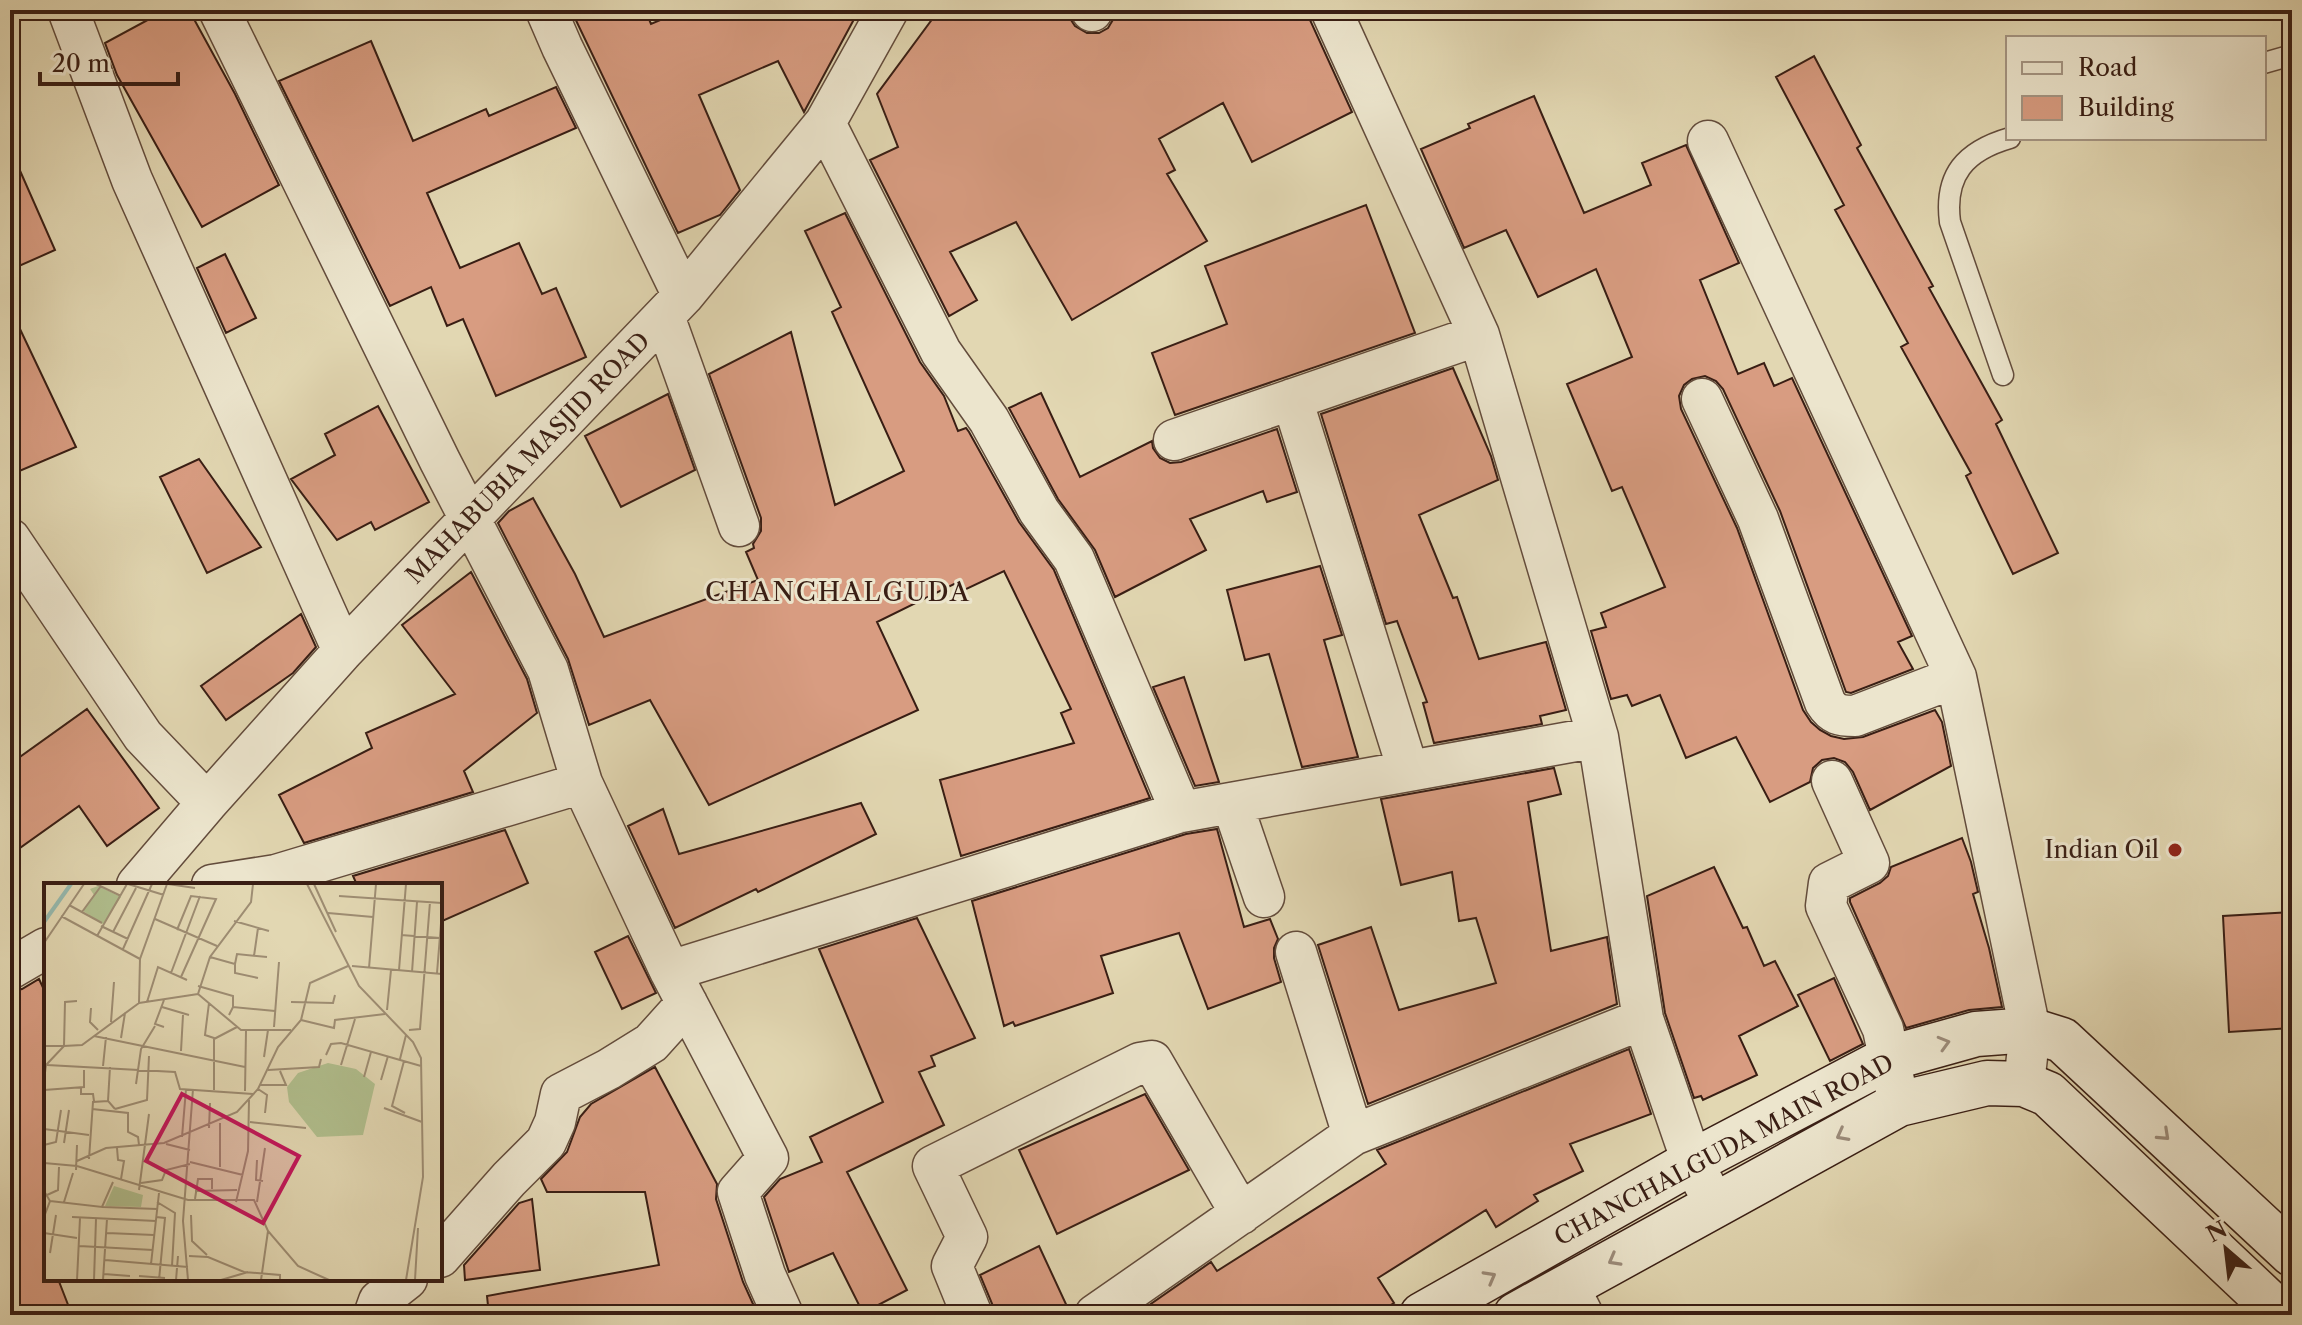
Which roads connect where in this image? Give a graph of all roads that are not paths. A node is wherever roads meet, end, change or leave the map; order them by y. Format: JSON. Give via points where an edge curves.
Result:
{"nodes":[{"id":1,"x":68,"y":10,"type":"edge"},
{"id":2,"x":219,"y":10,"type":"edge"},
{"id":3,"x":546,"y":10,"type":"edge"},
{"id":4,"x":888,"y":10,"type":"edge"},
{"id":5,"x":1331,"y":10,"type":"edge"},
{"id":6,"x":2292,"y":55,"type":"edge"},
{"id":7,"x":2266,"y":62,"type":"edge"},
{"id":8,"x":825,"y":123,"type":"junction"},
{"id":9,"x":2006,"y":139,"type":"edge"},
{"id":10,"x":1708,"y":141,"type":"dead end"},
{"id":11,"x":674,"y":306,"type":"junction"},
{"id":12,"x":1479,"y":335,"type":"junction"},
{"id":13,"x":2003,"y":375,"type":"dead end"},
{"id":14,"x":1292,"y":399,"type":"junction"},
{"id":15,"x":1702,"y":399,"type":"dead end"},
{"id":16,"x":1174,"y":440,"type":"dead end"},
{"id":17,"x":471,"y":517,"type":"junction"},
{"id":18,"x":739,"y":526,"type":"dead end"},
{"id":19,"x":10,"y":539,"type":"edge"},
{"id":20,"x":343,"y":651,"type":"junction"},
{"id":21,"x":1956,"y":677,"type":"junction"},
{"id":22,"x":1598,"y":737,"type":"junction"},
{"id":23,"x":1408,"y":770,"type":"junction"},
{"id":24,"x":1832,"y":781,"type":"dead end"},
{"id":25,"x":582,"y":783,"type":"junction"},
{"id":26,"x":207,"y":803,"type":"junction"},
{"id":27,"x":1232,"y":803,"type":"junction"},
{"id":28,"x":1181,"y":812,"type":"junction"},
{"id":29,"x":139,"y":883,"type":"edge"},
{"id":30,"x":225,"y":883,"type":"edge"},
{"id":31,"x":1264,"y":897,"type":"dead end"},
{"id":32,"x":44,"y":949,"type":"edge"},
{"id":33,"x":1296,"y":952,"type":"dead end"},
{"id":34,"x":10,"y":969,"type":"edge"},
{"id":35,"x":679,"y":987,"type":"junction"},
{"id":36,"x":1643,"y":1019,"type":"junction"},
{"id":37,"x":2030,"y":1030,"type":"junction"},
{"id":38,"x":1890,"y":1058,"type":"junction"},
{"id":39,"x":2024,"y":1084,"type":"junction"},
{"id":40,"x":1899,"y":1104,"type":"junction"},
{"id":41,"x":1353,"y":1135,"type":"junction"},
{"id":42,"x":1692,"y":1162,"type":"junction"},
{"id":43,"x":1715,"y":1204,"type":"junction"},
{"id":44,"x":1241,"y":1214,"type":"junction"},
{"id":45,"x":2292,"y":1254,"type":"edge"},
{"id":46,"x":442,"y":1255,"type":"edge"},
{"id":47,"x":404,"y":1281,"type":"edge"},
{"id":48,"x":1585,"y":1298,"type":"edge"},
{"id":49,"x":374,"y":1315,"type":"edge"},
{"id":50,"x":783,"y":1315,"type":"edge"},
{"id":51,"x":972,"y":1315,"type":"edge"},
{"id":52,"x":1095,"y":1315,"type":"edge"},
{"id":53,"x":1422,"y":1315,"type":"edge"},
{"id":54,"x":1516,"y":1315,"type":"edge"},
{"id":55,"x":2282,"y":1315,"type":"edge"}],
"edges":[{"from":1,"to":20,"type":"street","via":[[132,180]]},
{"from":2,"to":17,"type":"street"},
{"from":3,"to":11,"type":"street"},
{"from":4,"to":8,"type":"street","name":"MAHABUBIA MASJID ROAD"},
{"from":5,"to":12,"type":"street"},
{"from":6,"to":7,"type":"lane"},
{"from":8,"to":11,"type":"street","name":"MAHABUBIA MASJID ROAD"},
{"from":8,"to":28,"type":"street","via":[[941,352],[1074,559]]},
{"from":9,"to":13,"type":"lane","via":[[1969,158],[1952,181],[1947,200]]},
{"from":10,"to":21,"type":"street"},
{"from":11,"to":17,"type":"street","name":"MAHABUBIA MASJID ROAD"},
{"from":11,"to":18,"type":"street"},
{"from":12,"to":14,"type":"street"},
{"from":12,"to":22,"type":"street"},
{"from":14,"to":16,"type":"street"},
{"from":14,"to":23,"type":"street"},
{"from":15,"to":21,"type":"street","via":[[1758,519],[1831,711],[1855,716]]},
{"from":17,"to":20,"type":"street","name":"MAHABUBIA MASJID ROAD"},
{"from":17,"to":25,"type":"street","via":[[548,670]]},
{"from":19,"to":26,"type":"street","via":[[143,736]]},
{"from":20,"to":26,"type":"street","name":"MAHABUBIA MASJID ROAD"},
{"from":21,"to":37,"type":"street"},
{"from":22,"to":23,"type":"street"},
{"from":22,"to":36,"type":"street"},
{"from":23,"to":27,"type":"street"},
{"from":24,"to":38,"type":"street","via":[[1869,863],[1829,883],[1826,906],[1883,1029]]},
{"from":25,"to":30,"type":"street","via":[[276,875]]},
{"from":25,"to":35,"type":"street"},
{"from":26,"to":29,"type":"street","name":"MAHABUBIA MASJID ROAD"},
{"from":27,"to":28,"type":"street"},
{"from":27,"to":31,"type":"street"},
{"from":28,"to":35,"type":"street"},
{"from":32,"to":34,"type":"street"},
{"from":33,"to":41,"type":"street"},
{"from":35,"to":46,"type":"street","via":[[651,1043],[561,1094],[546,1142]]},
{"from":35,"to":50,"type":"street","via":[[768,1158],[738,1192]]},
{"from":36,"to":41,"type":"street"},
{"from":36,"to":42,"type":"street"},
{"from":38,"to":37,"type":"main road","name":"CHANCHALGUDA MAIN ROAD","one_way":true,"via":[[1976,1034]]},
{"from":37,"to":39,"type":"street"},
{"from":37,"to":45,"type":"main road","name":"CHANCHALGUDA MAIN ROAD","one_way":true,"via":[[2062,1040]]},
{"from":38,"to":40,"type":"street"},
{"from":38,"to":42,"type":"main road","name":"CHANCHALGUDA MAIN ROAD"},
{"from":39,"to":40,"type":"main road","name":"CHANCHALGUDA MAIN ROAD","via":[[1987,1083]]},
{"from":39,"to":55,"type":"main road","name":"CHANCHALGUDA MAIN ROAD","via":[[2048,1094]]},
{"from":40,"to":43,"type":"main road","name":"CHANCHALGUDA MAIN ROAD","one_way":true},
{"from":41,"to":44,"type":"street"},
{"from":42,"to":43,"type":"street"},
{"from":53,"to":42,"type":"main road","name":"CHANCHALGUDA MAIN ROAD","one_way":true},
{"from":43,"to":48,"type":"main road","name":"CHANCHALGUDA MAIN ROAD","one_way":true},
{"from":44,"to":51,"type":"street","via":[[1152,1061],[1140,1063],[933,1166],[967,1237],[952,1266]]},
{"from":44,"to":52,"type":"street"},
{"from":47,"to":49,"type":"street","via":[[379,1301]]},
{"from":48,"to":54,"type":"main road","name":"CHANCHALGUDA MAIN ROAD"}]}
